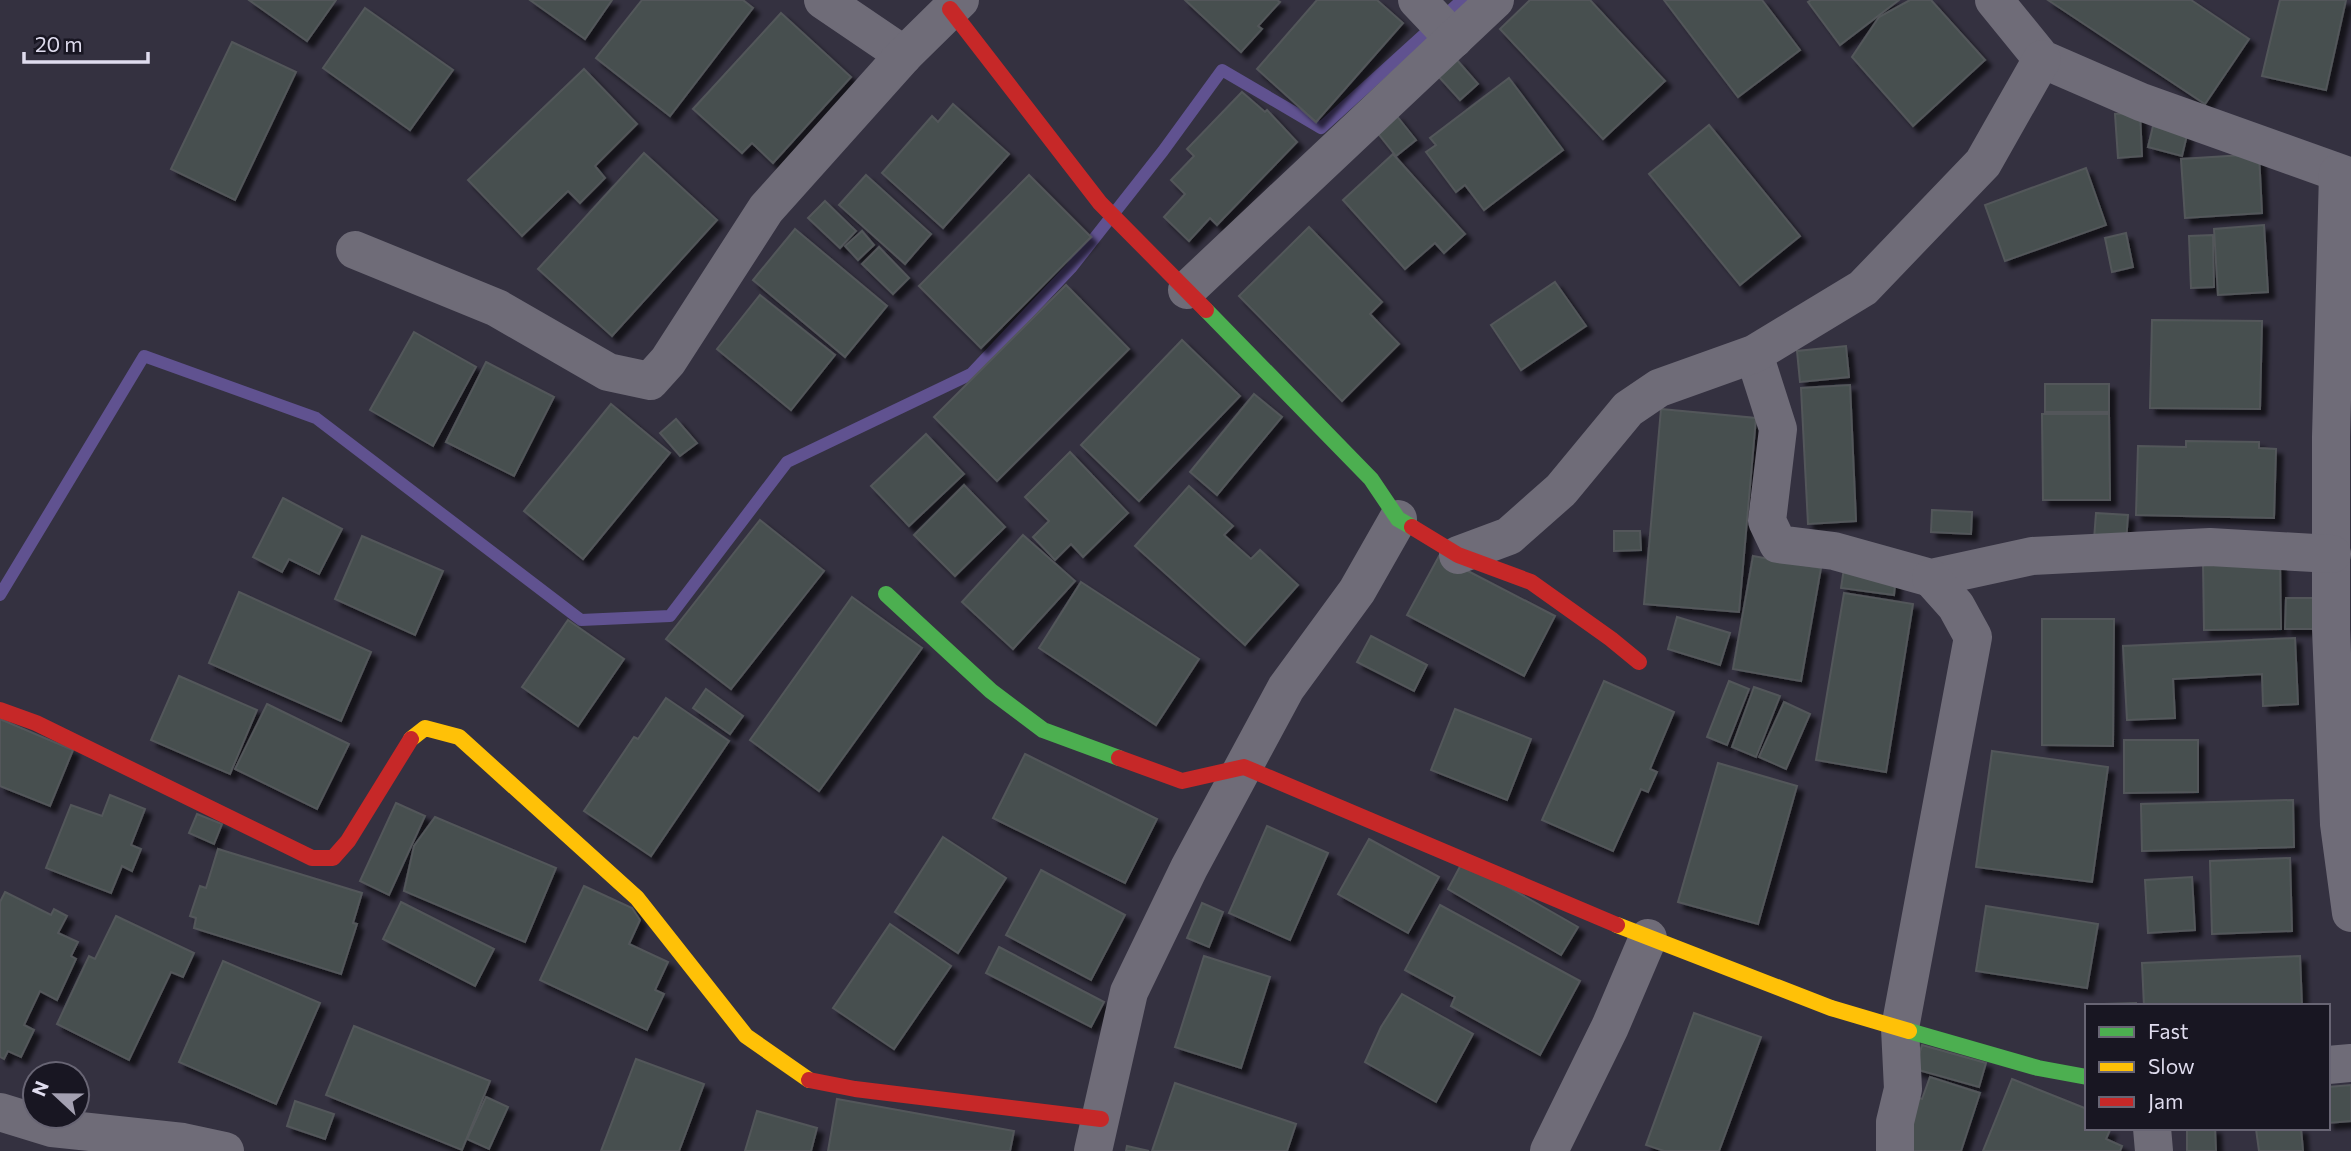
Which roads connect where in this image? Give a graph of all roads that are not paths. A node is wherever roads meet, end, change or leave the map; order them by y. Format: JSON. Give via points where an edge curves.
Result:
{"nodes":[{"id":1,"x":823,"y":0,"type":"edge"},
{"id":2,"x":1417,"y":0,"type":"edge"},
{"id":3,"x":1495,"y":0,"type":"edge"},
{"id":4,"x":1994,"y":0,"type":"edge"},
{"id":5,"x":955,"y":5,"type":"edge"},
{"id":6,"x":1454,"y":39,"type":"junction"},
{"id":7,"x":904,"y":55,"type":"junction"},
{"id":8,"x":2042,"y":59,"type":"junction"},
{"id":9,"x":2344,"y":175,"type":"edge"},
{"id":10,"x":355,"y":250,"type":"dead end"},
{"id":11,"x":1187,"y":290,"type":"junction"},
{"id":12,"x":1754,"y":354,"type":"junction"},
{"id":13,"x":1398,"y":519,"type":"junction"},
{"id":14,"x":2332,"y":554,"type":"junction"},
{"id":15,"x":1458,"y":555,"type":"junction"},
{"id":16,"x":1931,"y":578,"type":"junction"},
{"id":17,"x":886,"y":594,"type":"dead end"},
{"id":18,"x":2341,"y":628,"type":"edge"},
{"id":19,"x":1639,"y":662,"type":"dead end"},
{"id":20,"x":0,"y":710,"type":"edge"},
{"id":21,"x":1244,"y":767,"type":"junction"},
{"id":22,"x":2351,"y":912,"type":"edge"},
{"id":23,"x":1648,"y":938,"type":"junction"},
{"id":24,"x":1900,"y":1028,"type":"junction"},
{"id":25,"x":2351,"y":1063,"type":"edge"},
{"id":26,"x":2330,"y":1065,"type":"edge"},
{"id":27,"x":2085,"y":1077,"type":"edge"},
{"id":28,"x":0,"y":1112,"type":"edge"},
{"id":29,"x":2152,"y":1130,"type":"edge"},
{"id":30,"x":1097,"y":1135,"type":"edge"},
{"id":31,"x":81,"y":1141,"type":"edge"},
{"id":32,"x":225,"y":1151,"type":"edge"},
{"id":33,"x":1549,"y":1151,"type":"edge"},
{"id":34,"x":1895,"y":1151,"type":"edge"},
{"id":35,"x":2154,"y":1151,"type":"edge"}],
"edges":[{"from":1,"to":7,"type":"street"},
{"from":2,"to":6,"type":"street"},
{"from":3,"to":6,"type":"street"},
{"from":4,"to":8,"type":"street"},
{"from":5,"to":7,"type":"street"},
{"from":5,"to":11,"type":"street","via":[[1100,203]]},
{"from":6,"to":11,"type":"street"},
{"from":7,"to":10,"type":"street","via":[[766,209],[668,361],[650,381],[608,372],[497,308]]},
{"from":8,"to":9,"type":"street","via":[[2141,102]]},
{"from":8,"to":12,"type":"street","via":[[1983,163],[1863,288]]},
{"from":9,"to":14,"type":"street","via":[[2331,437]]},
{"from":11,"to":13,"type":"street","via":[[1371,479]]},
{"from":12,"to":15,"type":"street","via":[[1660,388],[1628,409],[1561,490],[1510,536]]},
{"from":12,"to":16,"type":"street","via":[[1778,429],[1767,521],[1778,544],[1834,551]]},
{"from":13,"to":15,"type":"street"},
{"from":13,"to":21,"type":"street","via":[[1357,591],[1286,688]]},
{"from":14,"to":16,"type":"street","via":[[2210,547],[2032,556]]},
{"from":14,"to":18,"type":"street"},
{"from":15,"to":19,"type":"street","via":[[1531,582]]},
{"from":16,"to":24,"type":"street","via":[[1956,606],[1973,637]]},
{"from":17,"to":21,"type":"street","via":[[991,691],[1042,730],[1182,781]]},
{"from":18,"to":22,"type":"street","via":[[2339,824]]},
{"from":20,"to":30,"type":"street","via":[[36,723],[312,858],[333,858],[348,841],[412,737],[425,728],[459,737],[637,898],[746,1036],[811,1081]]},
{"from":21,"to":23,"type":"street"},
{"from":21,"to":30,"type":"street","via":[[1129,992]]},
{"from":23,"to":24,"type":"street","via":[[1831,1009]]},
{"from":23,"to":33,"type":"street"},
{"from":24,"to":27,"type":"street","via":[[2038,1069]]},
{"from":24,"to":34,"type":"street","via":[[1903,1089],[1895,1122]]},
{"from":25,"to":26,"type":"street"},
{"from":28,"to":31,"type":"street"},
{"from":29,"to":35,"type":"street"},
{"from":31,"to":32,"type":"street","via":[[183,1142]]}]}
